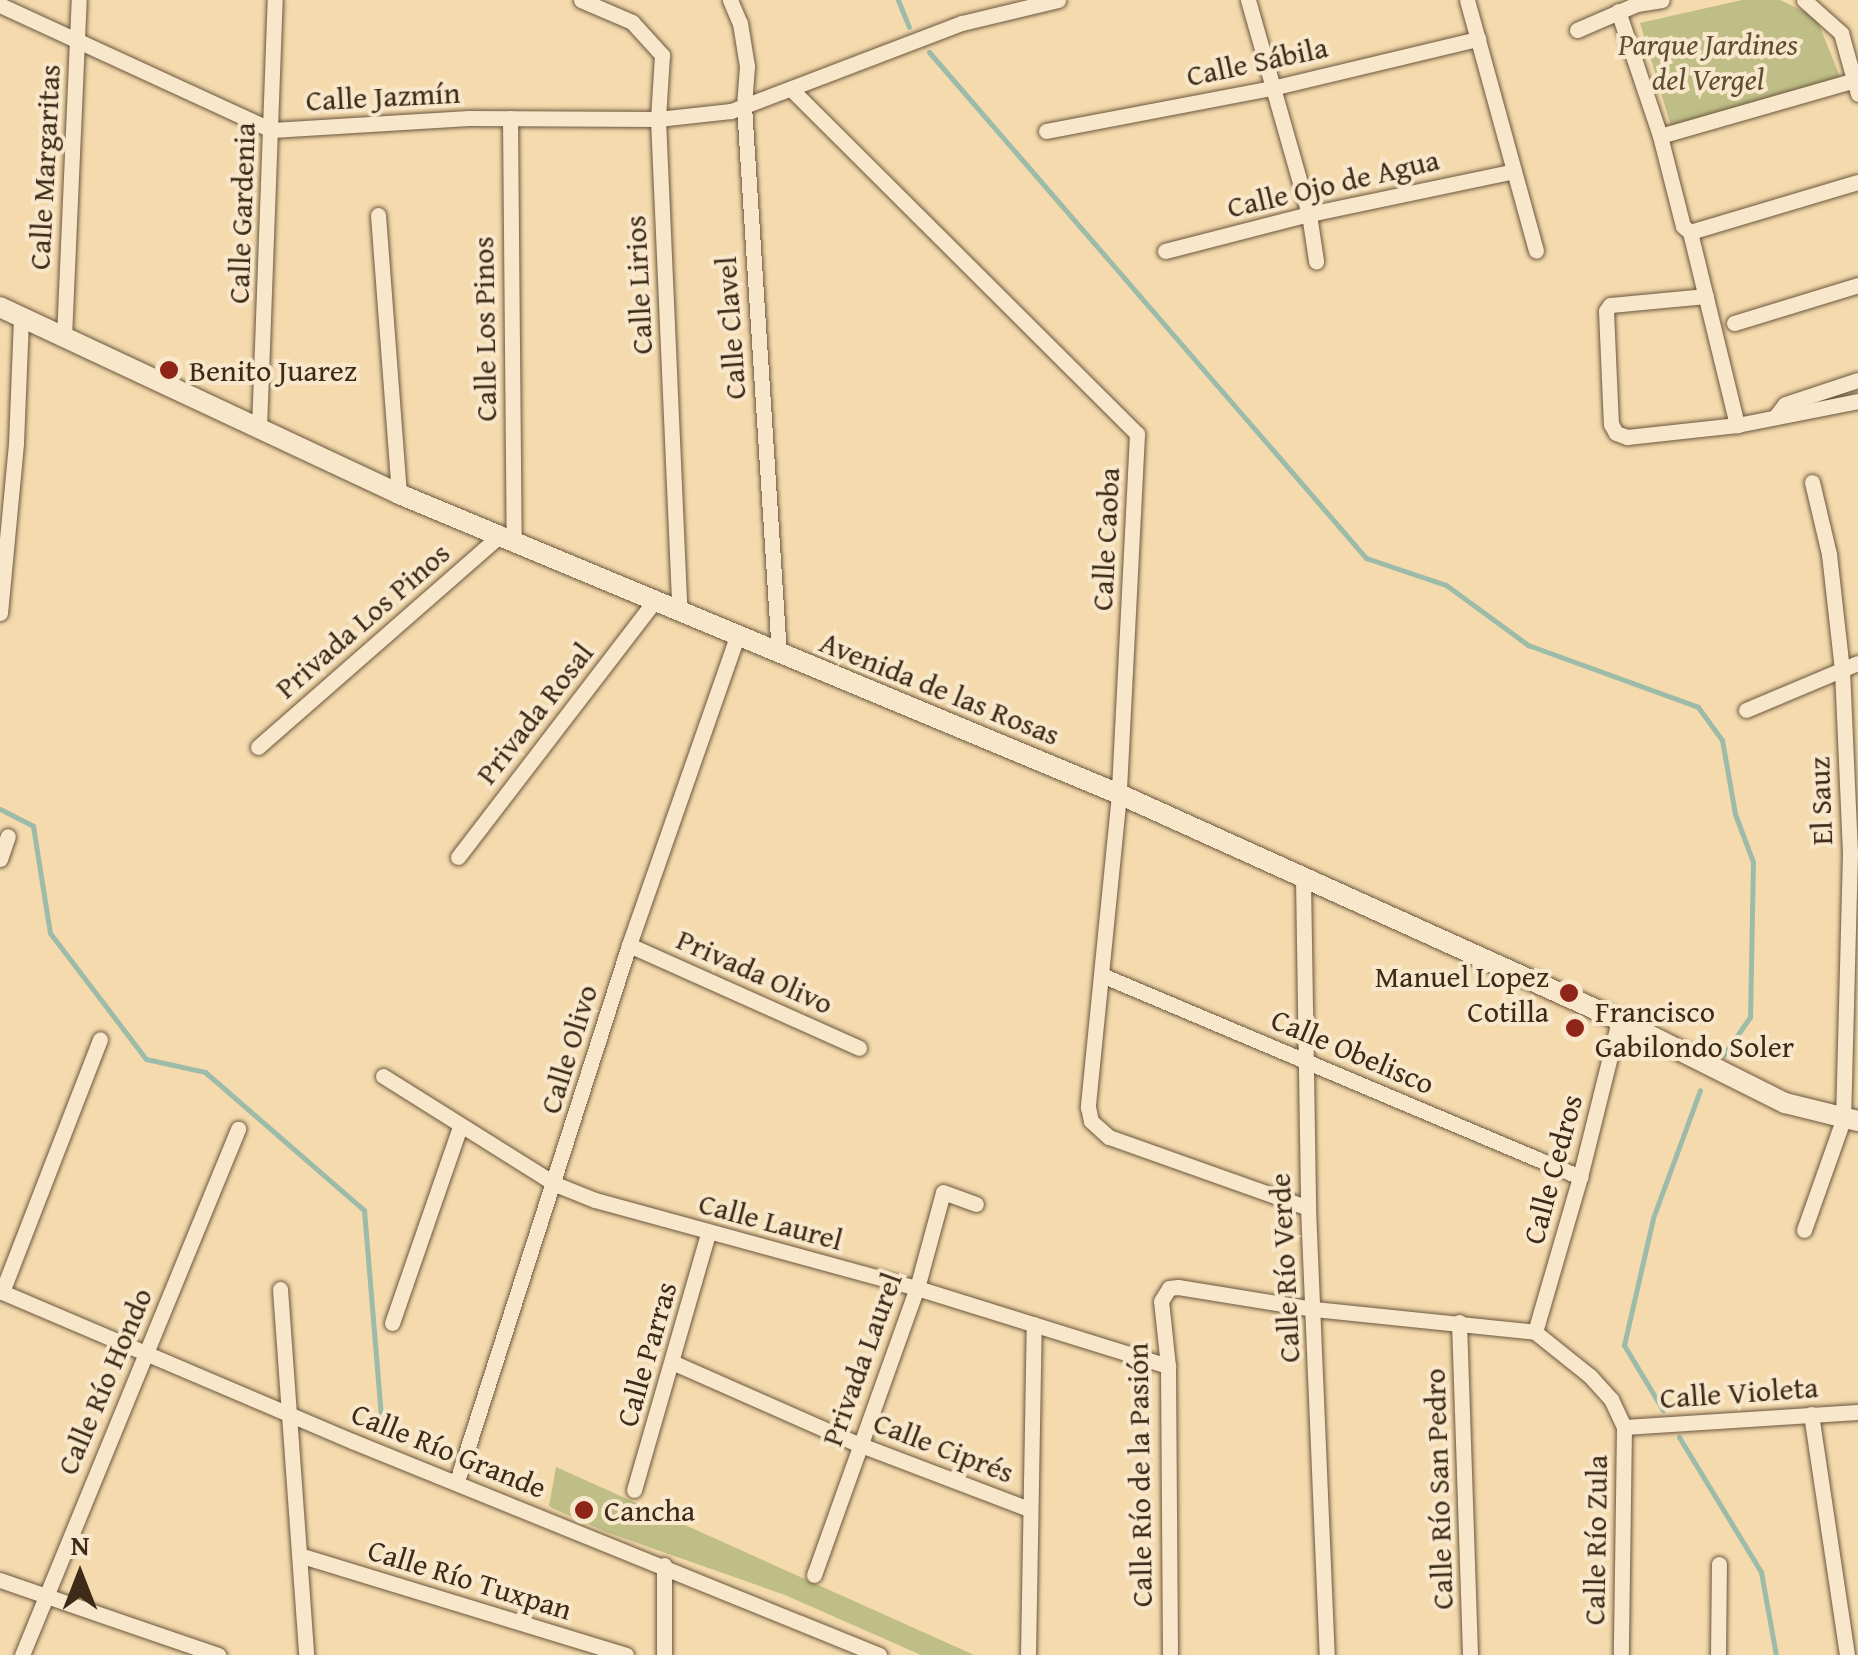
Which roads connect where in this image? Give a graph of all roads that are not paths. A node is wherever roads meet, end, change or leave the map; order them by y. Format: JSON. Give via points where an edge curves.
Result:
{"nodes":[{"id":1,"x":79,"y":0,"type":"edge"},
{"id":2,"x":275,"y":0,"type":"edge"},
{"id":3,"x":581,"y":0,"type":"edge"},
{"id":4,"x":730,"y":0,"type":"edge"},
{"id":5,"x":1058,"y":0,"type":"edge"},
{"id":6,"x":1248,"y":0,"type":"edge"},
{"id":7,"x":1467,"y":0,"type":"edge"},
{"id":8,"x":1662,"y":0,"type":"edge"},
{"id":9,"x":1814,"y":3,"type":"edge"},
{"id":10,"x":0,"y":5,"type":"edge"},
{"id":11,"x":1618,"y":11,"type":"junction"},
{"id":12,"x":1577,"y":30,"type":"dead end"},
{"id":13,"x":78,"y":38,"type":"junction"},
{"id":14,"x":1478,"y":39,"type":"junction"},
{"id":15,"x":1856,"y":87,"type":"edge"},
{"id":16,"x":1276,"y":88,"type":"junction"},
{"id":17,"x":792,"y":90,"type":"junction"},
{"id":18,"x":744,"y":106,"type":"junction"},
{"id":19,"x":510,"y":118,"type":"junction"},
{"id":20,"x":658,"y":119,"type":"junction"},
{"id":21,"x":272,"y":130,"type":"junction"},
{"id":22,"x":1046,"y":131,"type":"dead end"},
{"id":23,"x":1660,"y":136,"type":"junction"},
{"id":24,"x":1514,"y":171,"type":"junction"},
{"id":25,"x":1858,"y":182,"type":"edge"},
{"id":26,"x":1309,"y":214,"type":"junction"},
{"id":27,"x":378,"y":215,"type":"dead end"},
{"id":28,"x":1690,"y":232,"type":"junction"},
{"id":29,"x":1165,"y":251,"type":"dead end"},
{"id":30,"x":1536,"y":252,"type":"dead end"},
{"id":31,"x":1316,"y":260,"type":"dead end"},
{"id":32,"x":1858,"y":286,"type":"edge"},
{"id":33,"x":1706,"y":296,"type":"junction"},
{"id":34,"x":0,"y":307,"type":"edge"},
{"id":35,"x":22,"y":317,"type":"junction"},
{"id":36,"x":1734,"y":323,"type":"dead end"},
{"id":37,"x":64,"y":337,"type":"junction"},
{"id":38,"x":1858,"y":380,"type":"edge"},
{"id":39,"x":1858,"y":401,"type":"edge"},
{"id":40,"x":1775,"y":417,"type":"junction"},
{"id":41,"x":1737,"y":425,"type":"junction"},
{"id":42,"x":259,"y":428,"type":"junction"},
{"id":43,"x":1812,"y":482,"type":"dead end"},
{"id":44,"x":398,"y":494,"type":"junction"},
{"id":45,"x":508,"y":537,"type":"junction"},
{"id":46,"x":654,"y":602,"type":"junction"},
{"id":47,"x":0,"y":613,"type":"edge"},
{"id":48,"x":680,"y":614,"type":"junction"},
{"id":49,"x":737,"y":636,"type":"junction"},
{"id":50,"x":779,"y":655,"type":"junction"},
{"id":51,"x":1858,"y":662,"type":"edge"},
{"id":52,"x":1842,"y":670,"type":"junction"},
{"id":53,"x":1746,"y":710,"type":"dead end"},
{"id":54,"x":258,"y":747,"type":"dead end"},
{"id":55,"x":1119,"y":794,"type":"junction"},
{"id":56,"x":8,"y":836,"type":"dead end"},
{"id":57,"x":458,"y":857,"type":"dead end"},
{"id":58,"x":0,"y":860,"type":"edge"},
{"id":59,"x":1304,"y":879,"type":"junction"},
{"id":60,"x":629,"y":945,"type":"junction"},
{"id":61,"x":1104,"y":976,"type":"junction"},
{"id":62,"x":1618,"y":1020,"type":"junction"},
{"id":63,"x":100,"y":1039,"type":"dead end"},
{"id":64,"x":859,"y":1048,"type":"dead end"},
{"id":65,"x":1306,"y":1062,"type":"junction"},
{"id":66,"x":383,"y":1076,"type":"dead end"},
{"id":67,"x":1850,"y":1120,"type":"edge"},
{"id":68,"x":460,"y":1128,"type":"junction"},
{"id":69,"x":238,"y":1129,"type":"dead end"},
{"id":70,"x":1580,"y":1178,"type":"junction"},
{"id":71,"x":555,"y":1184,"type":"junction"},
{"id":72,"x":976,"y":1204,"type":"dead end"},
{"id":73,"x":1308,"y":1208,"type":"junction"},
{"id":74,"x":1804,"y":1230,"type":"dead end"},
{"id":75,"x":708,"y":1233,"type":"junction"},
{"id":76,"x":917,"y":1288,"type":"junction"},
{"id":77,"x":280,"y":1289,"type":"dead end"},
{"id":78,"x":1,"y":1291,"type":"edge"},
{"id":79,"x":1314,"y":1309,"type":"junction"},
{"id":80,"x":1458,"y":1322,"type":"junction"},
{"id":81,"x":392,"y":1323,"type":"dead end"},
{"id":82,"x":1034,"y":1324,"type":"junction"},
{"id":83,"x":1535,"y":1332,"type":"junction"},
{"id":84,"x":146,"y":1350,"type":"junction"},
{"id":85,"x":674,"y":1363,"type":"junction"},
{"id":86,"x":1168,"y":1366,"type":"junction"},
{"id":87,"x":290,"y":1412,"type":"junction"},
{"id":88,"x":1858,"y":1412,"type":"edge"},
{"id":89,"x":1811,"y":1414,"type":"junction"},
{"id":90,"x":1624,"y":1426,"type":"junction"},
{"id":91,"x":858,"y":1444,"type":"junction"},
{"id":92,"x":457,"y":1481,"type":"junction"},
{"id":93,"x":634,"y":1490,"type":"dead end"},
{"id":94,"x":1029,"y":1510,"type":"junction"},
{"id":95,"x":299,"y":1555,"type":"junction"},
{"id":96,"x":1719,"y":1564,"type":"dead end"},
{"id":97,"x":664,"y":1565,"type":"junction"},
{"id":98,"x":814,"y":1575,"type":"dead end"},
{"id":99,"x":0,"y":1580,"type":"edge"},
{"id":100,"x":46,"y":1594,"type":"junction"},
{"id":101,"x":186,"y":1650,"type":"edge"},
{"id":102,"x":22,"y":1655,"type":"edge"},
{"id":103,"x":218,"y":1655,"type":"edge"},
{"id":104,"x":306,"y":1655,"type":"edge"},
{"id":105,"x":626,"y":1655,"type":"edge"},
{"id":106,"x":664,"y":1655,"type":"edge"},
{"id":107,"x":879,"y":1655,"type":"edge"},
{"id":108,"x":1028,"y":1655,"type":"edge"},
{"id":109,"x":1170,"y":1655,"type":"edge"},
{"id":110,"x":1328,"y":1655,"type":"edge"},
{"id":111,"x":1470,"y":1655,"type":"edge"},
{"id":112,"x":1621,"y":1655,"type":"edge"},
{"id":113,"x":1718,"y":1655,"type":"edge"},
{"id":114,"x":1847,"y":1655,"type":"edge"}],
"edges":[{"from":1,"to":13,"type":"street","name":"Calle Margaritas"},
{"from":2,"to":21,"type":"street","name":"Calle Gardenia"},
{"from":3,"to":20,"type":"street","name":"Calle Lirios","via":[[632,22],[657,46]]},
{"from":4,"to":18,"type":"street","name":"Calle Clavel","via":[[744,42]]},
{"from":5,"to":17,"type":"street","name":"Calle Jazmín","via":[[962,23]]},
{"from":6,"to":16,"type":"street"},
{"from":7,"to":14,"type":"street"},
{"from":8,"to":11,"type":"street"},
{"from":9,"to":15,"type":"street","via":[[1841,33]]},
{"from":10,"to":13,"type":"street","name":"Calle Jazmín"},
{"from":11,"to":12,"type":"street"},
{"from":11,"to":23,"type":"street"},
{"from":13,"to":21,"type":"street","name":"Calle Jazmín"},
{"from":13,"to":37,"type":"street","name":"Calle Margaritas"},
{"from":14,"to":16,"type":"street","name":"Calle Sábila"},
{"from":14,"to":24,"type":"street"},
{"from":15,"to":23,"type":"street"},
{"from":16,"to":22,"type":"street","name":"Calle Sábila"},
{"from":16,"to":26,"type":"street"},
{"from":17,"to":18,"type":"street","name":"Calle Jazmín"},
{"from":17,"to":55,"type":"street","name":"Calle Caoba","via":[[1136,434]]},
{"from":18,"to":20,"type":"street","name":"Calle Jazmín"},
{"from":18,"to":50,"type":"street","name":"Calle Clavel"},
{"from":19,"to":20,"type":"street","name":"Calle Jazmín"},
{"from":19,"to":21,"type":"street","name":"Calle Jazmín"},
{"from":19,"to":45,"type":"street","name":"Calle Los Pinos"},
{"from":20,"to":48,"type":"street","name":"Calle Lirios"},
{"from":21,"to":42,"type":"street","name":"Calle Gardenia"},
{"from":23,"to":28,"type":"street"},
{"from":24,"to":26,"type":"street","name":"Calle Ojo de Agua"},
{"from":24,"to":30,"type":"street"},
{"from":25,"to":28,"type":"street"},
{"from":26,"to":29,"type":"street","name":"Calle Ojo de Agua"},
{"from":26,"to":31,"type":"street"},
{"from":27,"to":44,"type":"street"},
{"from":28,"to":33,"type":"street"},
{"from":32,"to":36,"type":"street"},
{"from":33,"to":41,"type":"street"},
{"from":33,"to":41,"type":"street","via":[[1610,305],[1611,424],[1627,437]]},
{"from":34,"to":35,"type":"street","name":"Avenida de las Rosas"},
{"from":35,"to":37,"type":"street","name":"Avenida de las Rosas"},
{"from":35,"to":47,"type":"street"},
{"from":37,"to":42,"type":"street","name":"Avenida de las Rosas"},
{"from":38,"to":40,"type":"street","via":[[1785,404]]},
{"from":39,"to":40,"type":"street"},
{"from":40,"to":41,"type":"street"},
{"from":42,"to":44,"type":"street","name":"Avenida de las Rosas"},
{"from":43,"to":52,"type":"street","name":"El Sauz","via":[[1829,554]]},
{"from":44,"to":45,"type":"street","name":"Avenida de las Rosas"},
{"from":45,"to":46,"type":"street","name":"Avenida de las Rosas"},
{"from":45,"to":54,"type":"street","name":"Privada Los Pinos"},
{"from":46,"to":48,"type":"street","name":"Avenida de las Rosas"},
{"from":46,"to":57,"type":"street","name":"Privada Rosal"},
{"from":48,"to":49,"type":"street","name":"Avenida de las Rosas"},
{"from":49,"to":50,"type":"street","name":"Avenida de las Rosas"},
{"from":49,"to":60,"type":"street","name":"Calle Olivo"},
{"from":50,"to":55,"type":"street","name":"Avenida de las Rosas"},
{"from":51,"to":52,"type":"street"},
{"from":52,"to":53,"type":"street"},
{"from":52,"to":67,"type":"street","name":"El Sauz"},
{"from":55,"to":59,"type":"street","name":"Avenida de las Rosas"},
{"from":55,"to":61,"type":"street","name":"Calle Caoba"},
{"from":56,"to":58,"type":"street"},
{"from":59,"to":62,"type":"street","name":"Avenida de las Rosas"},
{"from":59,"to":65,"type":"street","name":"Calle Río Verde"},
{"from":60,"to":64,"type":"street","name":"Privada Olivo"},
{"from":60,"to":71,"type":"street","name":"Calle Olivo"},
{"from":61,"to":65,"type":"street","name":"Calle Obelisco"},
{"from":61,"to":73,"type":"street","name":"Calle Caoba","via":[[1088,1107],[1098,1130]]},
{"from":62,"to":67,"type":"street","name":"Avenida de las Rosas","via":[[1785,1103]]},
{"from":62,"to":70,"type":"street","name":"Calle Cedros"},
{"from":63,"to":78,"type":"street"},
{"from":65,"to":70,"type":"street","name":"Calle Obelisco"},
{"from":65,"to":73,"type":"street","name":"Calle Río Verde"},
{"from":66,"to":68,"type":"street","name":"Calle Laurel"},
{"from":67,"to":74,"type":"street","name":"El Sauz"},
{"from":68,"to":71,"type":"street","name":"Calle Laurel"},
{"from":68,"to":81,"type":"street"},
{"from":69,"to":84,"type":"street","name":"Calle Río Hondo"},
{"from":70,"to":83,"type":"street","name":"Calle Cedros"},
{"from":71,"to":75,"type":"street","name":"Calle Laurel"},
{"from":71,"to":92,"type":"street","name":"Calle Olivo"},
{"from":72,"to":76,"type":"street","name":"Privada Laurel","via":[[943,1192]]},
{"from":73,"to":79,"type":"street","name":"Calle Río Verde"},
{"from":75,"to":76,"type":"street","name":"Calle Laurel"},
{"from":75,"to":85,"type":"street","name":"Calle Parras"},
{"from":76,"to":82,"type":"street","name":"Calle Laurel"},
{"from":76,"to":91,"type":"street","name":"Privada Laurel"},
{"from":77,"to":87,"type":"street"},
{"from":78,"to":84,"type":"street","name":"Calle Río Grande"},
{"from":79,"to":80,"type":"street"},
{"from":79,"to":86,"type":"street","name":"Calle Río de la Pasión","via":[[1178,1287],[1162,1295]]},
{"from":79,"to":110,"type":"street","name":"Calle Río Verde"},
{"from":80,"to":83,"type":"street"},
{"from":80,"to":111,"type":"street","name":"Calle Río San Pedro"},
{"from":82,"to":86,"type":"street","name":"Calle Laurel"},
{"from":82,"to":94,"type":"street"},
{"from":83,"to":90,"type":"street","via":[[1611,1398]]},
{"from":84,"to":87,"type":"street","name":"Calle Río Grande"},
{"from":84,"to":100,"type":"street","name":"Calle Río Hondo"},
{"from":85,"to":91,"type":"street","name":"Calle Ciprés"},
{"from":85,"to":93,"type":"street","name":"Calle Parras"},
{"from":86,"to":109,"type":"street","name":"Calle Río de la Pasión"},
{"from":87,"to":92,"type":"street","name":"Calle Río Grande"},
{"from":87,"to":95,"type":"street"},
{"from":88,"to":89,"type":"street","name":"Calle Violeta"},
{"from":89,"to":90,"type":"street","name":"Calle Violeta"},
{"from":89,"to":114,"type":"street"},
{"from":90,"to":112,"type":"street","name":"Calle Río Zula"},
{"from":91,"to":94,"type":"street","name":"Calle Ciprés"},
{"from":91,"to":98,"type":"street","name":"Privada Laurel"},
{"from":92,"to":97,"type":"street","name":"Calle Río Grande"},
{"from":94,"to":108,"type":"street"},
{"from":95,"to":104,"type":"street"},
{"from":95,"to":105,"type":"street","name":"Calle Río Tuxpan"},
{"from":96,"to":113,"type":"street"},
{"from":97,"to":106,"type":"street"},
{"from":97,"to":107,"type":"street","name":"Calle Río Grande"},
{"from":99,"to":100,"type":"street"},
{"from":100,"to":101,"type":"street"},
{"from":100,"to":102,"type":"street","name":"Calle Río Hondo"},
{"from":101,"to":103,"type":"street"}]}
